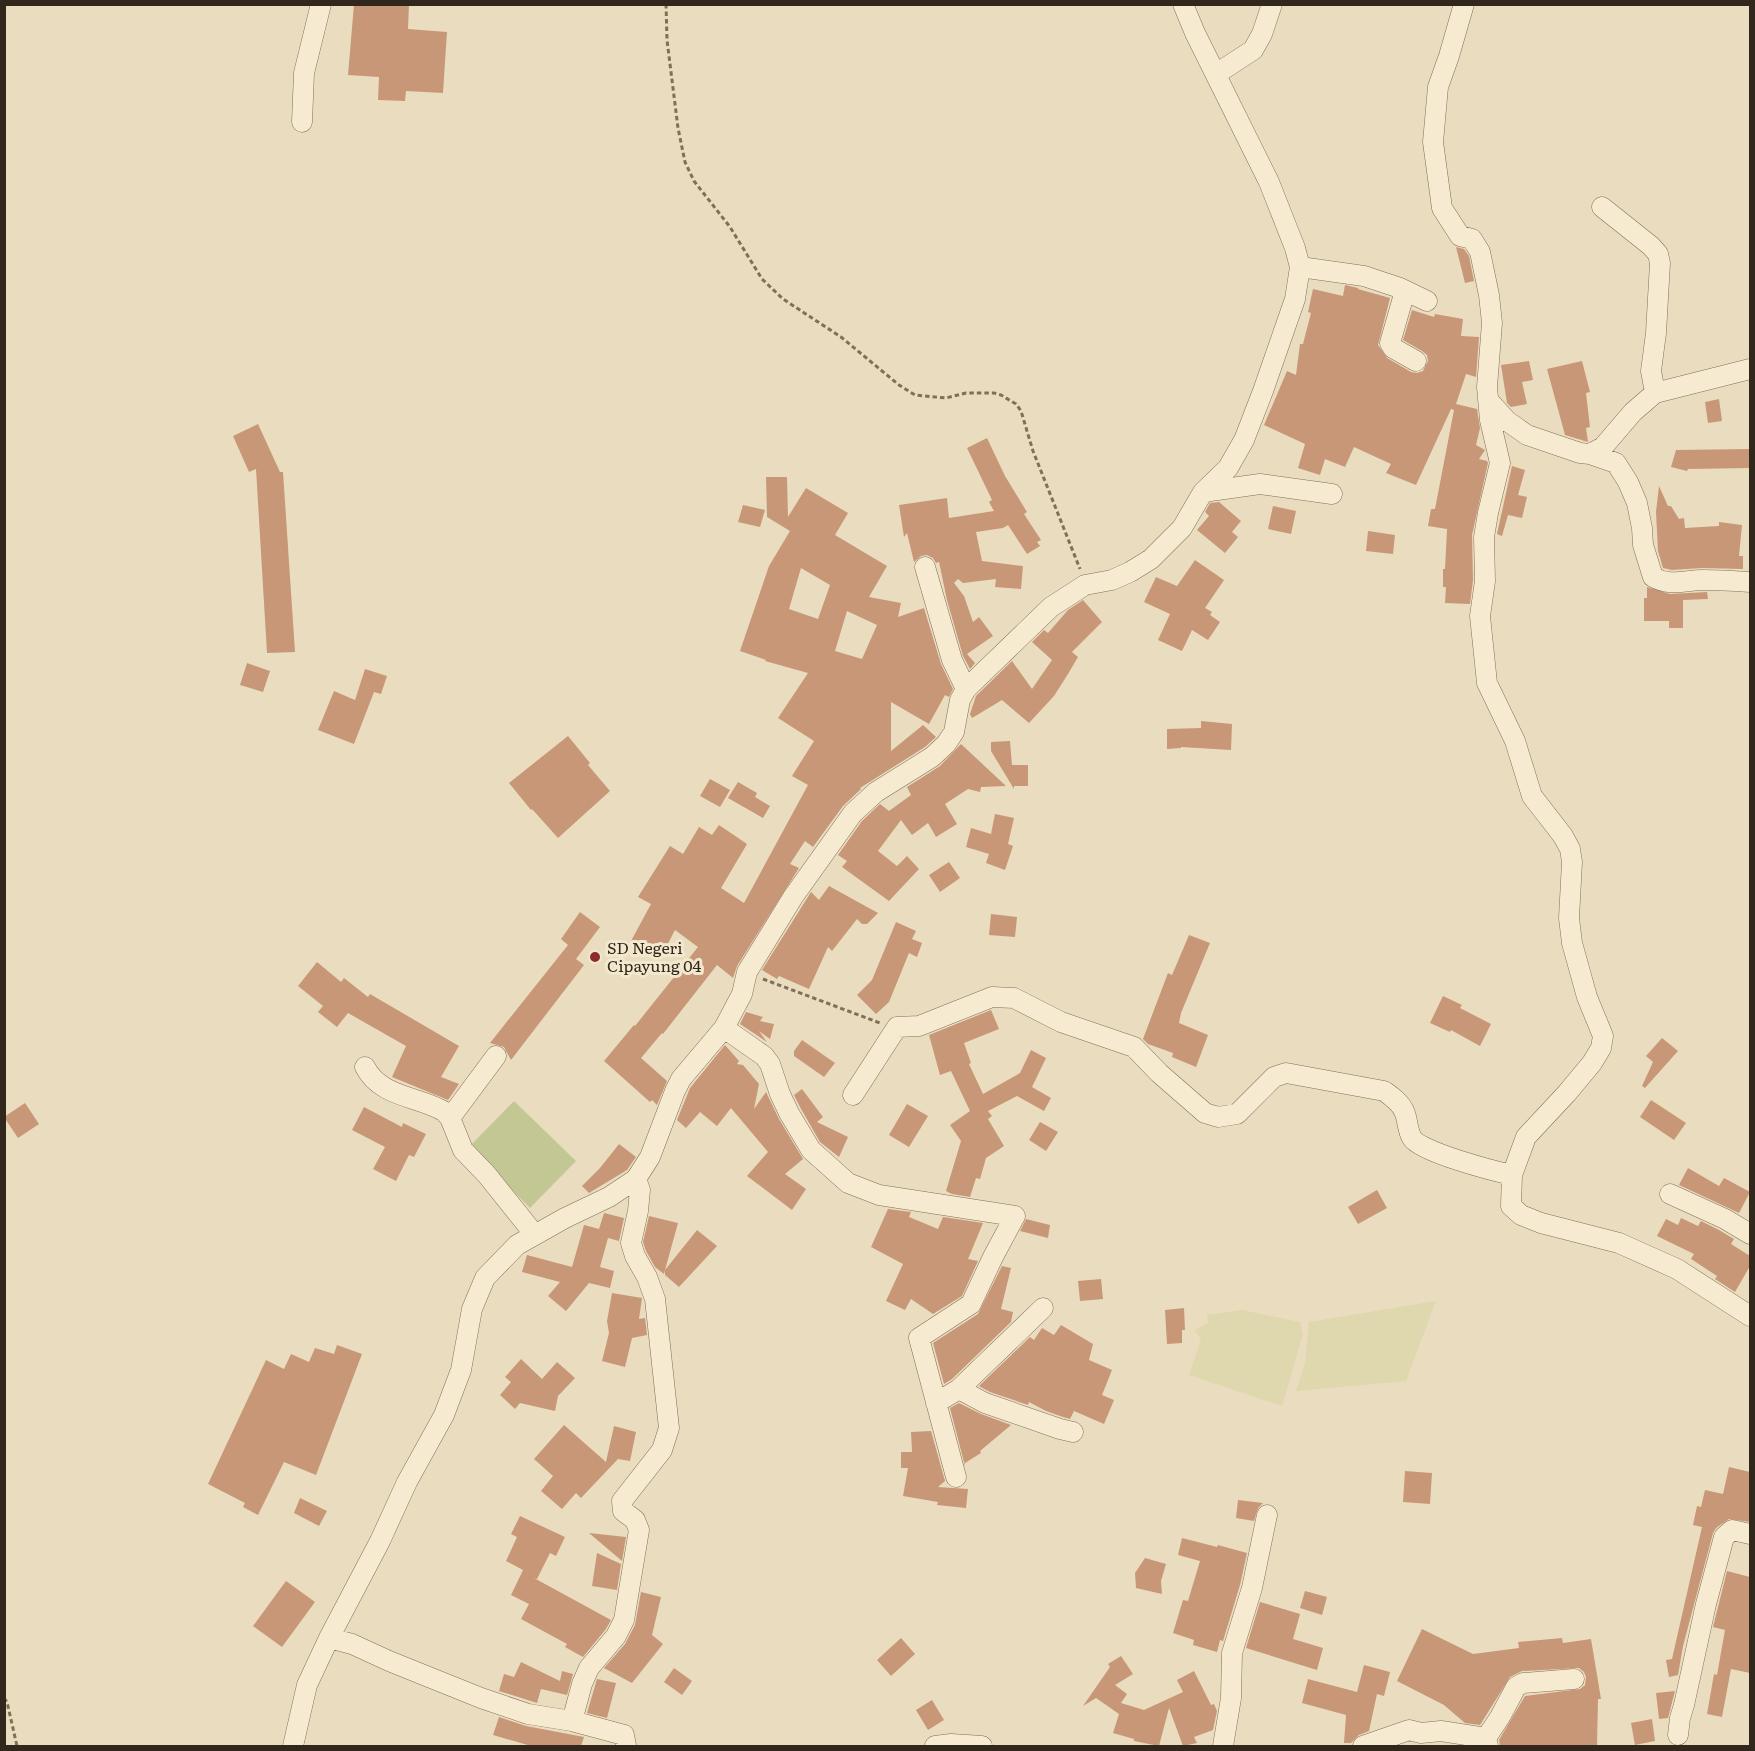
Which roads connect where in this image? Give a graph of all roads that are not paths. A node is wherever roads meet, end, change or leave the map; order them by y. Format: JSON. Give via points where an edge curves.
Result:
{"nodes":[{"id":1,"x":321,"y":4,"type":"edge"},
{"id":2,"x":1183,"y":4,"type":"edge"},
{"id":3,"x":1272,"y":4,"type":"edge"},
{"id":4,"x":1464,"y":4,"type":"edge"},
{"id":5,"x":1216,"y":74,"type":"junction"},
{"id":6,"x":302,"y":122,"type":"dead end"},
{"id":7,"x":1602,"y":207,"type":"dead end"},
{"id":8,"x":1300,"y":267,"type":"junction"},
{"id":9,"x":1405,"y":291,"type":"junction"},
{"id":10,"x":1427,"y":301,"type":"dead end"},
{"id":11,"x":1416,"y":361,"type":"dead end"},
{"id":12,"x":1750,"y":369,"type":"edge"},
{"id":13,"x":1655,"y":393,"type":"junction"},
{"id":14,"x":1488,"y":400,"type":"junction"},
{"id":15,"x":1590,"y":454,"type":"junction"},
{"id":16,"x":1203,"y":492,"type":"junction"},
{"id":17,"x":1332,"y":494,"type":"dead end"},
{"id":18,"x":925,"y":567,"type":"dead end"},
{"id":19,"x":1750,"y":582,"type":"edge"},
{"id":20,"x":966,"y":689,"type":"junction"},
{"id":21,"x":724,"y":1028,"type":"junction"},
{"id":22,"x":496,"y":1056,"type":"dead end"},
{"id":23,"x":365,"y":1067,"type":"dead end"},
{"id":24,"x":853,"y":1095,"type":"dead end"},
{"id":25,"x":450,"y":1118,"type":"junction"},
{"id":26,"x":1512,"y":1175,"type":"junction"},
{"id":27,"x":636,"y":1179,"type":"junction"},
{"id":28,"x":1670,"y":1194,"type":"dead end"},
{"id":29,"x":534,"y":1234,"type":"junction"},
{"id":30,"x":1750,"y":1234,"type":"edge"},
{"id":31,"x":1043,"y":1308,"type":"dead end"},
{"id":32,"x":1750,"y":1316,"type":"edge"},
{"id":33,"x":959,"y":1389,"type":"junction"},
{"id":34,"x":936,"y":1403,"type":"junction"},
{"id":35,"x":1073,"y":1432,"type":"dead end"},
{"id":36,"x":956,"y":1477,"type":"dead end"},
{"id":37,"x":1267,"y":1515,"type":"dead end"},
{"id":38,"x":1750,"y":1534,"type":"edge"},
{"id":39,"x":329,"y":1638,"type":"junction"},
{"id":40,"x":1574,"y":1679,"type":"dead end"},
{"id":41,"x":572,"y":1721,"type":"junction"},
{"id":42,"x":1678,"y":1735,"type":"dead end"},
{"id":43,"x":1487,"y":1742,"type":"edge"},
{"id":44,"x":293,"y":1746,"type":"edge"},
{"id":45,"x":626,"y":1746,"type":"edge"},
{"id":46,"x":935,"y":1746,"type":"edge"},
{"id":47,"x":982,"y":1746,"type":"edge"},
{"id":48,"x":1223,"y":1746,"type":"edge"},
{"id":49,"x":1363,"y":1746,"type":"edge"}],
"edges":[{"from":1,"to":6,"type":"street","via":[[304,73]]},
{"from":2,"to":5,"type":"street"},
{"from":3,"to":5,"type":"street","via":[[1253,50]]},
{"from":4,"to":14,"type":"street","via":[[1438,87],[1433,142],[1442,208],[1461,236],[1472,239],[1484,268],[1492,323]]},
{"from":5,"to":8,"type":"street","via":[[1269,182]]},
{"from":7,"to":13,"type":"street","via":[[1658,254],[1651,371]]},
{"from":8,"to":9,"type":"street","via":[[1364,276]]},
{"from":8,"to":16,"type":"street","via":[[1295,299],[1244,440],[1228,468]]},
{"from":9,"to":10,"type":"street"},
{"from":9,"to":11,"type":"street","via":[[1390,343]]},
{"from":12,"to":13,"type":"street"},
{"from":13,"to":15,"type":"street","via":[[1603,447]]},
{"from":14,"to":15,"type":"street","via":[[1527,435]]},
{"from":14,"to":26,"type":"street","via":[[1500,463],[1484,537],[1485,581],[1480,616],[1487,683],[1515,741],[1532,796],[1570,849],[1572,943],[1603,1036],[1592,1063],[1527,1137]]},
{"from":15,"to":19,"type":"street","via":[[1616,463],[1628,482],[1653,577],[1668,583]]},
{"from":16,"to":17,"type":"street","via":[[1260,484]]},
{"from":16,"to":20,"type":"street","via":[[1182,528],[1151,559],[1130,572],[1085,585],[1061,599]]},
{"from":18,"to":20,"type":"street","via":[[952,660]]},
{"from":20,"to":21,"type":"street","via":[[954,732],[946,744],[876,792],[853,813],[793,897],[747,972],[742,994]]},
{"from":21,"to":27,"type":"street","via":[[681,1079],[650,1157]]},
{"from":21,"to":34,"type":"street","via":[[764,1056],[789,1113],[811,1150],[848,1183],[888,1197],[1015,1216],[971,1304],[920,1338]]},
{"from":22,"to":25,"type":"street"},
{"from":23,"to":25,"type":"street","via":[[382,1086],[438,1108]]},
{"from":24,"to":26,"type":"street","via":[[897,1027],[919,1026],[992,997],[1014,998],[1060,1022],[1134,1047],[1205,1113],[1218,1117],[1237,1114],[1274,1077],[1286,1073],[1384,1091],[1404,1111],[1416,1142],[1449,1157]]},
{"from":25,"to":29,"type":"street","via":[[463,1150]]},
{"from":26,"to":32,"type":"street","via":[[1511,1206],[1521,1215],[1619,1243],[1677,1269]]},
{"from":27,"to":29,"type":"street","via":[[609,1197]]},
{"from":27,"to":41,"type":"street","via":[[640,1190],[632,1244],[655,1299],[669,1428],[662,1450],[622,1501],[623,1511],[635,1520],[639,1530],[624,1620],[589,1668]]},
{"from":28,"to":30,"type":"street"},
{"from":29,"to":39,"type":"street","via":[[508,1252],[481,1286],[472,1309],[461,1370],[444,1415]]},
{"from":31,"to":33,"type":"street"},
{"from":33,"to":34,"type":"street"},
{"from":33,"to":35,"type":"street","via":[[986,1403]]},
{"from":34,"to":36,"type":"street"},
{"from":37,"to":48,"type":"street","via":[[1252,1588],[1232,1653],[1231,1698]]},
{"from":38,"to":42,"type":"street","via":[[1732,1530],[1724,1537]]},
{"from":39,"to":41,"type":"street","via":[[481,1698],[528,1714]]},
{"from":39,"to":44,"type":"street","via":[[307,1685]]},
{"from":40,"to":43,"type":"street","via":[[1523,1683],[1516,1687]]},
{"from":41,"to":45,"type":"street","via":[[624,1735]]},
{"from":43,"to":49,"type":"street","via":[[1441,1731],[1403,1730]]},
{"from":46,"to":47,"type":"street"}]}
